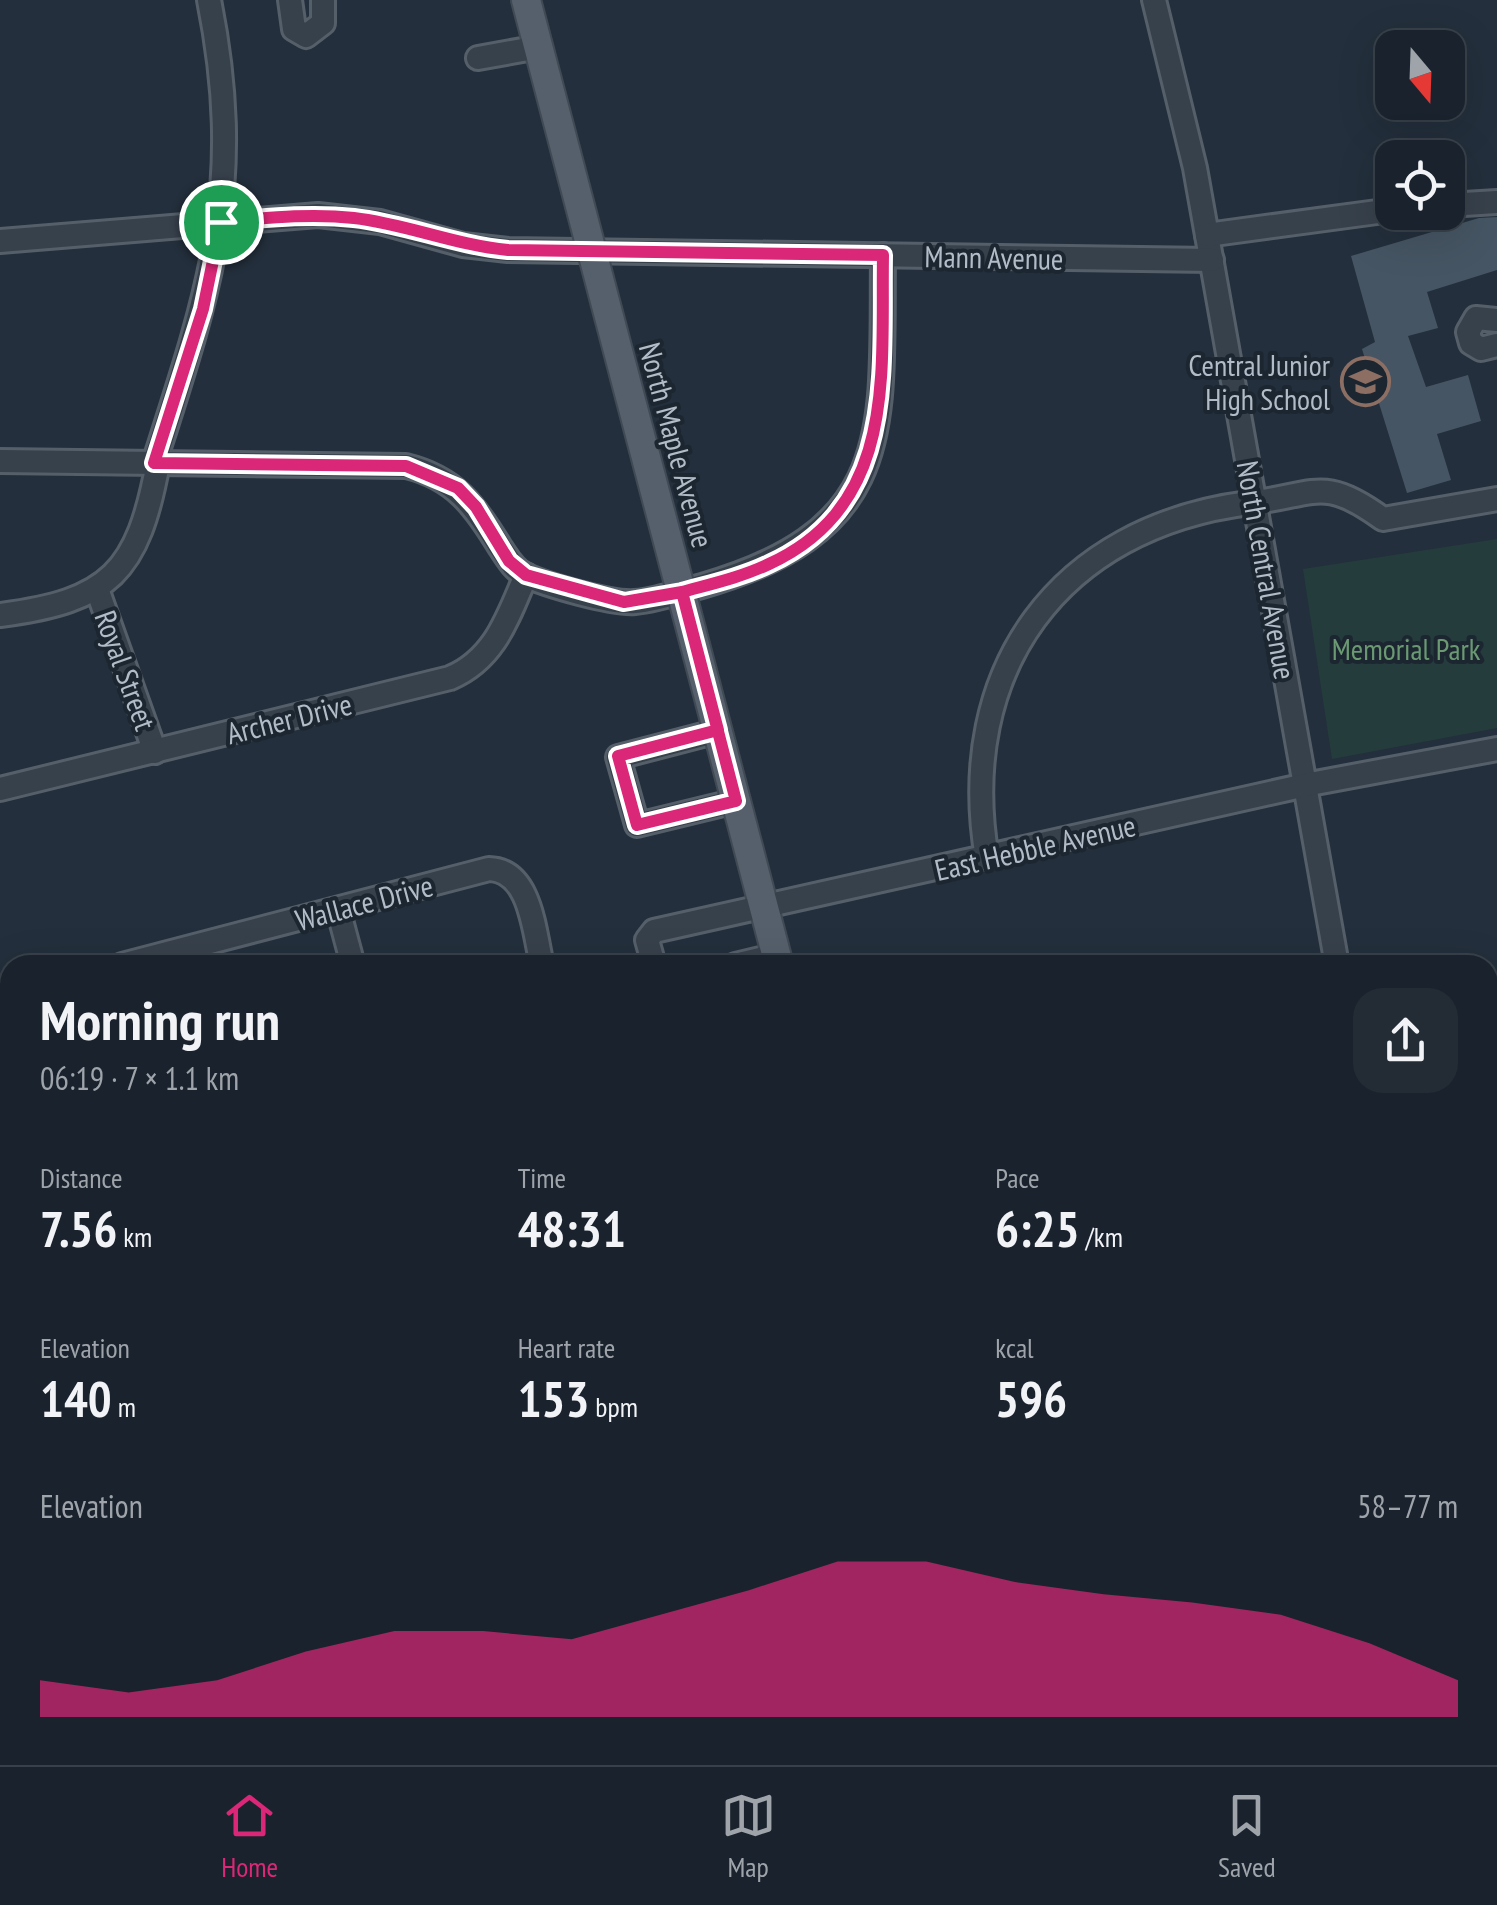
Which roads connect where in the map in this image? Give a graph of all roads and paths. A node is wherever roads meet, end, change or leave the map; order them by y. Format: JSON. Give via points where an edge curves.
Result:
{"nodes":[{"id":1,"x":210,"y":0,"type":"edge"},
{"id":2,"x":290,"y":0,"type":"edge"},
{"id":3,"x":322,"y":0,"type":"edge"},
{"id":4,"x":526,"y":0,"type":"edge"},
{"id":5,"x":1154,"y":0,"type":"edge"},
{"id":6,"x":540,"y":48,"type":"junction"},
{"id":7,"x":478,"y":58,"type":"dead end"},
{"id":8,"x":1497,"y":202,"type":"edge"},
{"id":9,"x":1465,"y":203,"type":"edge"},
{"id":10,"x":1375,"y":212,"type":"edge"},
{"id":11,"x":221,"y":222,"type":"junction"},
{"id":12,"x":1208,"y":235,"type":"junction"},
{"id":13,"x":0,"y":241,"type":"edge"},
{"id":14,"x":593,"y":251,"type":"junction"},
{"id":15,"x":883,"y":255,"type":"junction"},
{"id":16,"x":1212,"y":260,"type":"junction"},
{"id":17,"x":1497,"y":320,"type":"edge"},
{"id":18,"x":1497,"y":345,"type":"edge"},
{"id":19,"x":0,"y":460,"type":"edge"},
{"id":20,"x":156,"y":463,"type":"junction"},
{"id":21,"x":1497,"y":499,"type":"edge"},
{"id":22,"x":1255,"y":502,"type":"junction"},
{"id":23,"x":526,"y":575,"type":"junction"},
{"id":24,"x":96,"y":589,"type":"junction"},
{"id":25,"x":682,"y":592,"type":"junction"},
{"id":26,"x":0,"y":616,"type":"edge"},
{"id":27,"x":718,"y":730,"type":"junction"},
{"id":28,"x":1497,"y":750,"type":"edge"},
{"id":29,"x":155,"y":752,"type":"junction"},
{"id":30,"x":1306,"y":788,"type":"junction"},
{"id":31,"x":0,"y":789,"type":"edge"},
{"id":32,"x":736,"y":801,"type":"junction"},
{"id":33,"x":988,"y":858,"type":"junction"},
{"id":34,"x":764,"y":907,"type":"junction"},
{"id":35,"x":338,"y":909,"type":"junction"},
{"id":36,"x":161,"y":955,"type":"edge"},
{"id":37,"x":350,"y":955,"type":"edge"},
{"id":38,"x":539,"y":955,"type":"edge"},
{"id":39,"x":651,"y":955,"type":"edge"},
{"id":40,"x":777,"y":955,"type":"edge"},
{"id":41,"x":1336,"y":955,"type":"edge"}],
"edges":[{"from":1,"to":11,"type":"street","via":[[226,131]]},
{"from":2,"to":3,"type":"street","via":[[294,29],[306,36],[323,24]]},
{"from":4,"to":6,"type":"main road","name":"North Maple Avenue"},
{"from":5,"to":12,"type":"street","name":"North Central Avenue"},
{"from":6,"to":7,"type":"street"},
{"from":6,"to":14,"type":"main road","name":"North Maple Avenue"},
{"from":8,"to":9,"type":"street"},
{"from":10,"to":12,"type":"street"},
{"from":11,"to":13,"type":"street","name":"Mann Avenue"},
{"from":11,"to":14,"type":"street","name":"Mann Avenue","via":[[356,218],[480,247]]},
{"from":11,"to":20,"type":"street","via":[[203,309]]},
{"from":12,"to":16,"type":"street","name":"North Central Avenue"},
{"from":14,"to":15,"type":"street","name":"Mann Avenue"},
{"from":14,"to":25,"type":"main road","name":"North Maple Avenue"},
{"from":15,"to":16,"type":"street","name":"Mann Avenue"},
{"from":15,"to":25,"type":"street","via":[[880,410],[854,489],[789,554]]},
{"from":16,"to":22,"type":"street","name":"North Central Avenue"},
{"from":17,"to":18,"type":"street","via":[[1476,318],[1468,332],[1476,347]]},
{"from":19,"to":20,"type":"street"},
{"from":20,"to":23,"type":"street","via":[[422,470],[467,497],[509,561]]},
{"from":20,"to":24,"type":"street","via":[[139,539]]},
{"from":21,"to":22,"type":"street","via":[[1383,519],[1336,490]]},
{"from":22,"to":30,"type":"street","name":"North Central Avenue"},
{"from":22,"to":33,"type":"street","via":[[1190,513],[1128,537],[1076,572],[1036,616],[1006,666],[986,725],[980,790]]},
{"from":23,"to":25,"type":"street","via":[[624,602]]},
{"from":23,"to":29,"type":"street","name":"Archer Drive","via":[[494,644],[458,675]]},
{"from":24,"to":26,"type":"street","via":[[56,608]]},
{"from":24,"to":29,"type":"street","name":"Royal Street"},
{"from":25,"to":27,"type":"main road","name":"North Maple Avenue"},
{"from":27,"to":32,"type":"main road","name":"North Maple Avenue"},
{"from":27,"to":32,"type":"street","via":[[618,756],[637,825]]},
{"from":28,"to":30,"type":"street","name":"East Hebble Avenue"},
{"from":29,"to":31,"type":"street","name":"Archer Drive"},
{"from":30,"to":33,"type":"street","name":"East Hebble Avenue"},
{"from":30,"to":41,"type":"street","name":"North Central Avenue"},
{"from":32,"to":34,"type":"main road","name":"North Maple Avenue"},
{"from":33,"to":34,"type":"street","name":"East Hebble Avenue"},
{"from":34,"to":39,"type":"street","name":"East Hebble Avenue","via":[[654,931],[647,940]]},
{"from":34,"to":40,"type":"main road","name":"North Maple Avenue"},
{"from":35,"to":36,"type":"street","name":"Wallace Drive"},
{"from":35,"to":37,"type":"street"},
{"from":35,"to":38,"type":"street","name":"Wallace Drive","via":[[500,869],[520,884]]}]}
